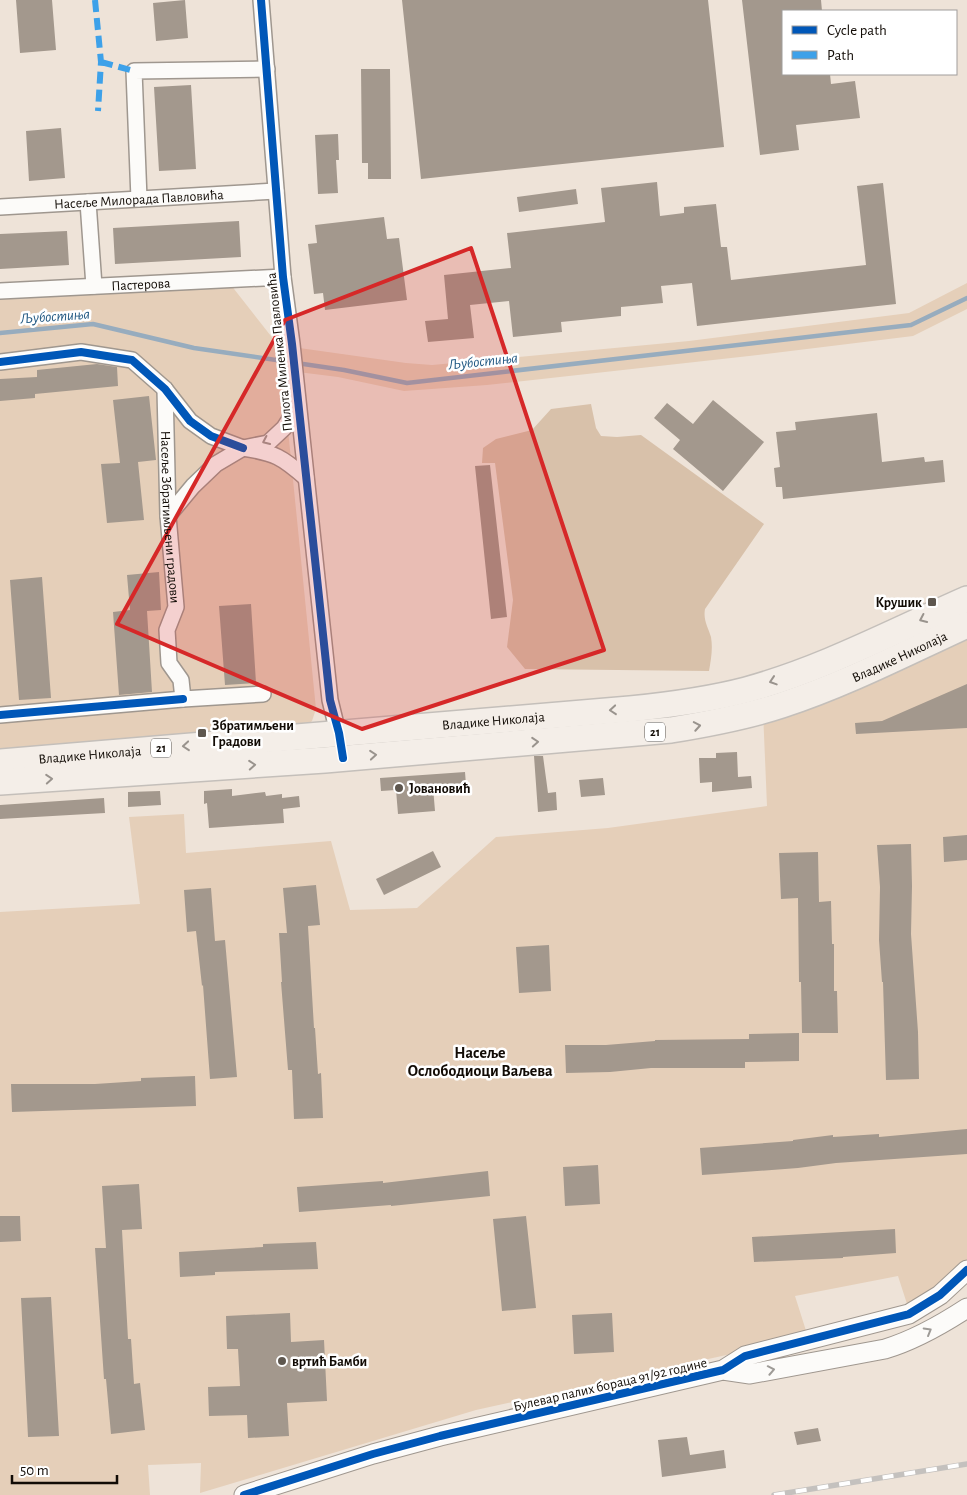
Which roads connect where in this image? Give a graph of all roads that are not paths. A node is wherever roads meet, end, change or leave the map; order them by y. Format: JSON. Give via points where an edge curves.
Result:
{"nodes":[{"id":1,"x":261,"y":0,"type":"edge"},
{"id":2,"x":267,"y":69,"type":"junction"},
{"id":3,"x":276,"y":191,"type":"junction"},
{"id":4,"x":139,"y":199,"type":"junction"},
{"id":5,"x":88,"y":202,"type":"junction"},
{"id":6,"x":0,"y":207,"type":"edge"},
{"id":7,"x":283,"y":277,"type":"junction"},
{"id":8,"x":94,"y":286,"type":"junction"},
{"id":9,"x":0,"y":291,"type":"edge"},
{"id":10,"x":0,"y":362,"type":"edge"},
{"id":11,"x":165,"y":389,"type":"junction"},
{"id":12,"x":298,"y":406,"type":"junction"},
{"id":13,"x":243,"y":448,"type":"junction"},
{"id":14,"x":306,"y":478,"type":"junction"},
{"id":15,"x":168,"y":516,"type":"junction"},
{"id":16,"x":967,"y":599,"type":"edge"},
{"id":17,"x":967,"y":625,"type":"edge"},
{"id":18,"x":263,"y":694,"type":"dead end"},
{"id":19,"x":183,"y":699,"type":"junction"},
{"id":20,"x":0,"y":714,"type":"edge"},
{"id":21,"x":330,"y":734,"type":"junction"},
{"id":22,"x":334,"y":759,"type":"junction"},
{"id":23,"x":0,"y":762,"type":"edge"},
{"id":24,"x":0,"y":782,"type":"edge"},
{"id":25,"x":967,"y":1270,"type":"edge"},
{"id":26,"x":967,"y":1308,"type":"edge"},
{"id":27,"x":723,"y":1370,"type":"junction"},
{"id":28,"x":244,"y":1495,"type":"edge"}],
"edges":[{"from":1,"to":2,"type":"street","name":"Пилота Миленка Павловића"},
{"from":2,"to":3,"type":"street","name":"Пилота Миленка Павловића"},
{"from":2,"to":4,"type":"street","via":[[134,70]]},
{"from":3,"to":4,"type":"street","name":"Насеље Милорада Павловића"},
{"from":3,"to":7,"type":"street","name":"Пилота Миленка Павловића"},
{"from":4,"to":5,"type":"street","name":"Насеље Милорада Павловића"},
{"from":5,"to":6,"type":"street","name":"Насеље Милорада Павловића"},
{"from":5,"to":8,"type":"street"},
{"from":7,"to":8,"type":"street","name":"Пастерова"},
{"from":7,"to":12,"type":"street","name":"Пилота Миленка Павловића"},
{"from":8,"to":9,"type":"street","name":"Пастерова"},
{"from":10,"to":11,"type":"street","name":"Насеље Збратимљени градови","via":[[81,352],[132,360]]},
{"from":11,"to":13,"type":"street","name":"Насеље Збратимљени градови","via":[[190,421],[211,436]]},
{"from":11,"to":15,"type":"street","name":"Насеље Збратимљени градови"},
{"from":12,"to":13,"type":"street","one_way":true,"via":[[284,428],[268,443]]},
{"from":12,"to":14,"type":"street","name":"Пилота Миленка Павловића"},
{"from":13,"to":14,"type":"street","name":"Насеље Збратимљени градови","via":[[268,452],[287,461]]},
{"from":13,"to":15,"type":"street","via":[[216,464]]},
{"from":14,"to":21,"type":"street","name":"Пилота Миленка Павловића","via":[[330,700]]},
{"from":15,"to":19,"type":"street","name":"Насеље Збратимљени градови","via":[[176,607],[167,630],[169,663],[181,680]]},
{"from":16,"to":21,"type":"main road","name":"Владике Николаја","number":"21","one_way":true,"via":[[790,676],[711,698],[630,709]]},
{"from":22,"to":17,"type":"main road","name":"Владике Николаја","number":"21","one_way":true,"via":[[628,735],[715,722],[781,706],[836,686]]},
{"from":18,"to":19,"type":"street"},
{"from":19,"to":20,"type":"street"},
{"from":21,"to":22,"type":"street","name":"Пилота Миленка Павловића"},
{"from":21,"to":23,"type":"main road","name":"Владике Николаја","number":"21","one_way":true},
{"from":24,"to":22,"type":"main road","name":"Владике Николаја","number":"21","one_way":true},
{"from":25,"to":27,"type":"street","name":"Булевар палих бораца 91/92 године","via":[[940,1295],[909,1314],[745,1356]]},
{"from":27,"to":26,"type":"street","name":"Булевар палих бораца 91/92 године","one_way":true,"via":[[750,1374],[885,1349],[923,1335]]},
{"from":27,"to":28,"type":"street","name":"Булевар палих бораца 91/92 године","via":[[440,1436]]}]}
